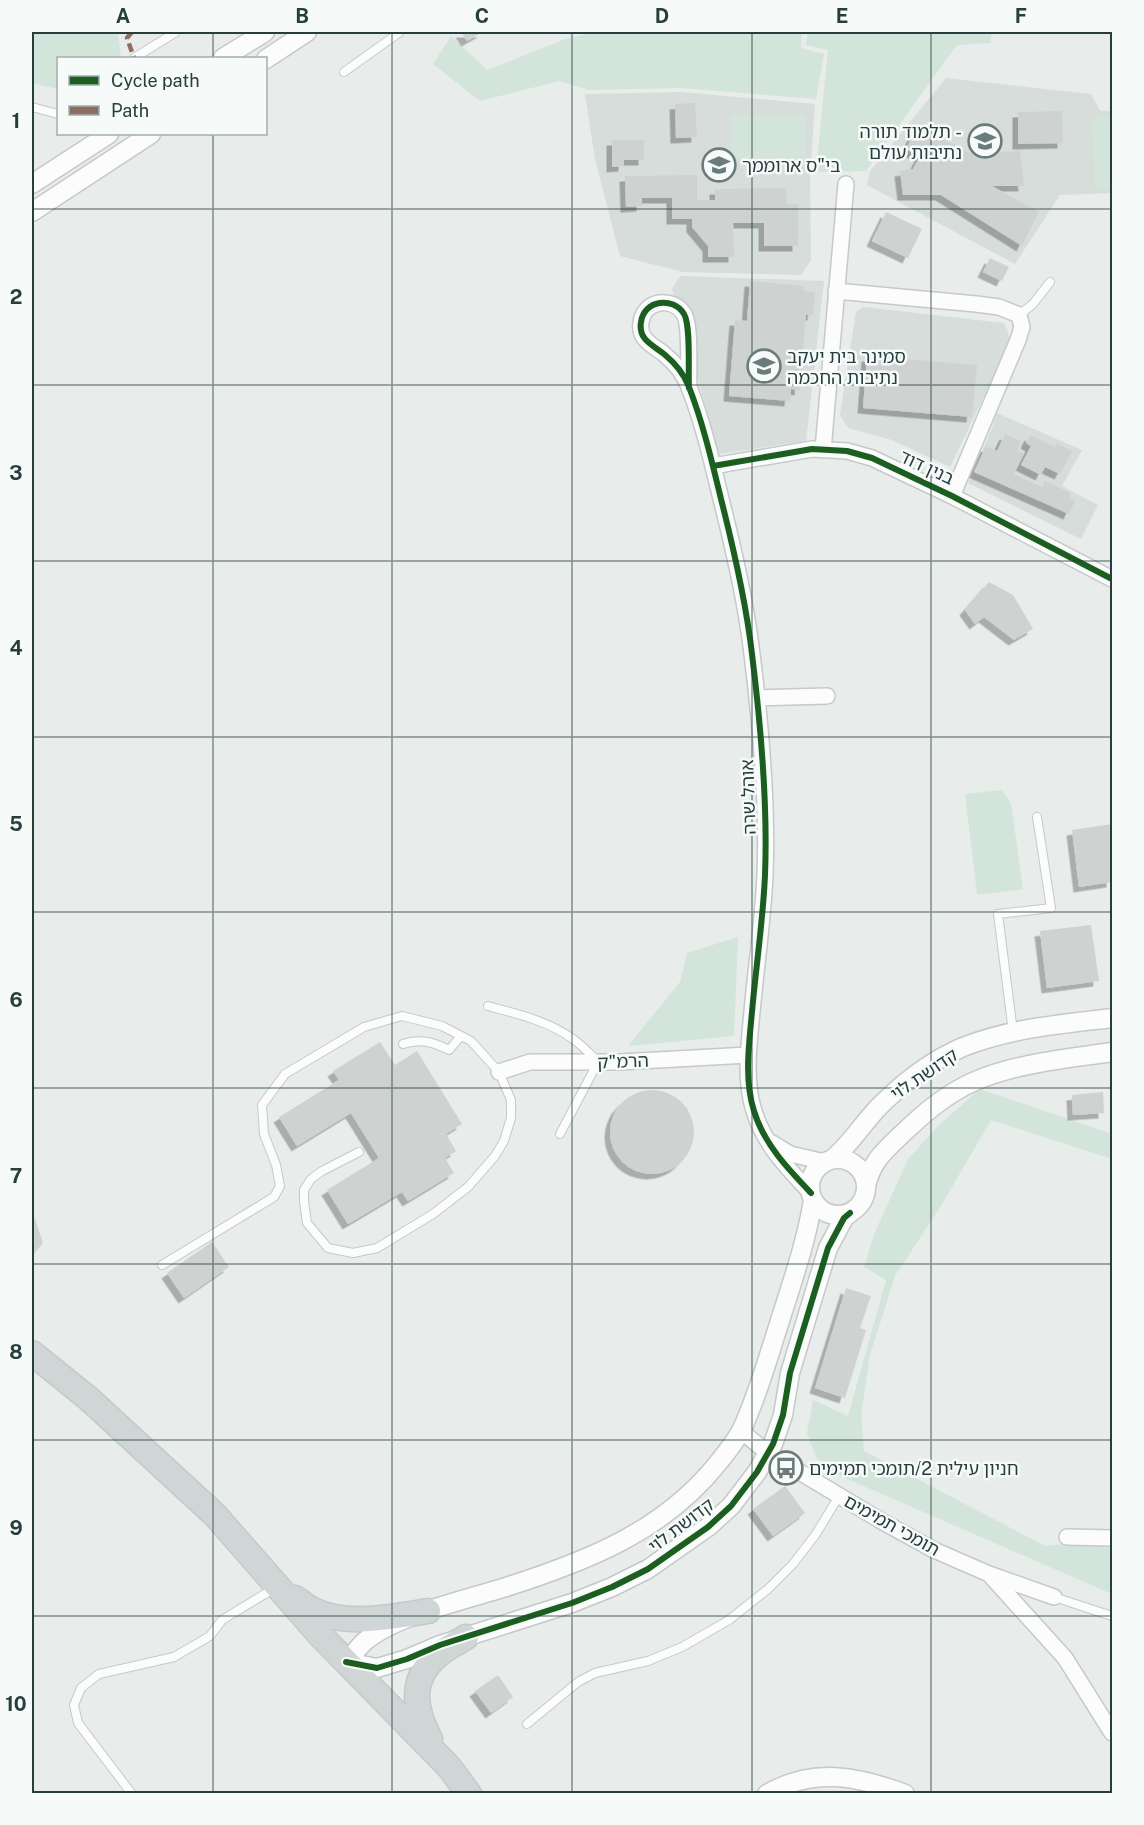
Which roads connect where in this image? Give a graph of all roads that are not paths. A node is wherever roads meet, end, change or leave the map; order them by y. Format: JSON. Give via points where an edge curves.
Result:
{"nodes":[{"id":1,"x":176,"y":32,"type":"edge"},
{"id":2,"x":263,"y":32,"type":"edge"},
{"id":3,"x":307,"y":32,"type":"edge"},
{"id":4,"x":399,"y":32,"type":"edge"},
{"id":5,"x":136,"y":57,"type":"edge"},
{"id":6,"x":226,"y":57,"type":"edge"},
{"id":7,"x":267,"y":57,"type":"edge"},
{"id":8,"x":344,"y":72,"type":"dead end"},
{"id":9,"x":32,"y":107,"type":"edge"},
{"id":10,"x":57,"y":114,"type":"edge"},
{"id":11,"x":107,"y":135,"type":"edge"},
{"id":12,"x":149,"y":135,"type":"edge"},
{"id":13,"x":32,"y":184,"type":"edge"},
{"id":14,"x":846,"y":184,"type":"dead end"},
{"id":15,"x":32,"y":212,"type":"edge"},
{"id":16,"x":1050,"y":282,"type":"dead end"},
{"id":17,"x":836,"y":291,"type":"junction"},
{"id":18,"x":1019,"y":315,"type":"junction"},
{"id":19,"x":689,"y":388,"type":"junction"},
{"id":20,"x":823,"y":450,"type":"junction"},
{"id":21,"x":713,"y":466,"type":"junction"},
{"id":22,"x":952,"y":496,"type":"junction"},
{"id":23,"x":1113,"y":579,"type":"edge"},
{"id":24,"x":827,"y":696,"type":"dead end"},
{"id":25,"x":757,"y":698,"type":"junction"},
{"id":26,"x":1037,"y":817,"type":"dead end"},
{"id":27,"x":488,"y":1006,"type":"dead end"},
{"id":28,"x":1113,"y":1018,"type":"edge"},
{"id":29,"x":1012,"y":1032,"type":"junction"},
{"id":30,"x":461,"y":1035,"type":"junction"},
{"id":31,"x":403,"y":1044,"type":"dead end"},
{"id":32,"x":1113,"y":1052,"type":"edge"},
{"id":33,"x":748,"y":1055,"type":"junction"},
{"id":34,"x":598,"y":1062,"type":"junction"},
{"id":35,"x":499,"y":1072,"type":"junction"},
{"id":36,"x":560,"y":1134,"type":"dead end"},
{"id":37,"x":767,"y":1139,"type":"junction"},
{"id":38,"x":359,"y":1152,"type":"dead end"},
{"id":39,"x":828,"y":1161,"type":"junction"},
{"id":40,"x":867,"y":1186,"type":"junction"},
{"id":41,"x":812,"y":1197,"type":"junction"},
{"id":42,"x":850,"y":1213,"type":"junction"},
{"id":43,"x":162,"y":1265,"type":"dead end"},
{"id":44,"x":32,"y":1353,"type":"edge"},
{"id":45,"x":741,"y":1431,"type":"junction"},
{"id":46,"x":768,"y":1453,"type":"junction"},
{"id":47,"x":839,"y":1496,"type":"junction"},
{"id":48,"x":1067,"y":1537,"type":"dead end"},
{"id":49,"x":1113,"y":1538,"type":"edge"},
{"id":50,"x":989,"y":1574,"type":"junction"},
{"id":51,"x":277,"y":1586,"type":"junction"},
{"id":52,"x":1054,"y":1596,"type":"joint"},
{"id":53,"x":428,"y":1611,"type":"junction"},
{"id":54,"x":1113,"y":1616,"type":"edge"},
{"id":55,"x":466,"y":1637,"type":"junction"},
{"id":56,"x":346,"y":1662,"type":"junction"},
{"id":57,"x":527,"y":1724,"type":"dead end"},
{"id":58,"x":1113,"y":1733,"type":"edge"},
{"id":59,"x":440,"y":1757,"type":"junction"},
{"id":60,"x":132,"y":1794,"type":"edge"},
{"id":61,"x":469,"y":1794,"type":"edge"},
{"id":62,"x":767,"y":1794,"type":"edge"},
{"id":63,"x":905,"y":1794,"type":"edge"}],
"edges":[{"from":1,"to":5,"type":"lane"},
{"from":2,"to":6,"type":"street"},
{"from":3,"to":7,"type":"street"},
{"from":4,"to":8,"type":"lane"},
{"from":9,"to":10,"type":"lane"},
{"from":11,"to":13,"type":"street"},
{"from":12,"to":15,"type":"street"},
{"from":14,"to":17,"type":"street"},
{"from":16,"to":18,"type":"lane"},
{"from":17,"to":18,"type":"street","via":[[999,307]]},
{"from":17,"to":20,"type":"street"},
{"from":18,"to":22,"type":"street","via":[[1022,327],[1018,340]]},
{"from":19,"to":19,"type":"street","name":"אוהל שרה","via":[[687,319],[671,303],[655,304],[643,315],[644,338],[680,369]]},
{"from":19,"to":21,"type":"street","name":"אוהל שרה"},
{"from":20,"to":21,"type":"street","name":"בנין דוד"},
{"from":20,"to":22,"type":"street","name":"בנין דוד","via":[[872,458]]},
{"from":21,"to":25,"type":"street","name":"אוהל שרה","via":[[737,563]]},
{"from":22,"to":23,"type":"street","name":"בנין דוד"},
{"from":24,"to":25,"type":"street"},
{"from":25,"to":33,"type":"street","name":"אוהל שרה","via":[[765,875]]},
{"from":26,"to":29,"type":"lane","via":[[1051,908],[998,914]]},
{"from":27,"to":34,"type":"lane","via":[[552,1026],[576,1040]]},
{"from":28,"to":29,"type":"street","name":"קדושת לוי"},
{"from":29,"to":39,"type":"street","name":"קדושת לוי","via":[[963,1047],[925,1068],[886,1100],[843,1150]]},
{"from":30,"to":31,"type":"lane","via":[[449,1050],[433,1042],[415,1040]]},
{"from":30,"to":35,"type":"lane"},
{"from":30,"to":43,"type":"lane","via":[[402,1016],[364,1027],[285,1074],[262,1105],[264,1134],[280,1186],[273,1197]]},
{"from":32,"to":40,"type":"street","name":"קדושת לוי","via":[[1027,1066],[972,1083],[911,1126],[880,1155]]},
{"from":33,"to":34,"type":"street","name":"הרמ\"ק"},
{"from":33,"to":37,"type":"street","name":"אוהל שרה","via":[[754,1110]]},
{"from":34,"to":35,"type":"street","name":"הרמ\"ק","via":[[530,1062]]},
{"from":34,"to":36,"type":"lane"},
{"from":35,"to":38,"type":"lane","via":[[512,1100],[512,1118],[495,1156],[468,1187],[433,1214],[377,1248],[353,1253],[328,1248],[307,1223],[303,1190],[322,1171]]},
{"from":37,"to":39,"type":"street","via":[[790,1154]]},
{"from":37,"to":41,"type":"street","name":"אוהל שרה"},
{"from":39,"to":40,"type":"street","via":[[852,1163]]},
{"from":39,"to":41,"type":"street","via":[[811,1178]]},
{"from":40,"to":42,"type":"street","via":[[861,1205]]},
{"from":41,"to":42,"type":"street","via":[[829,1214]]},
{"from":41,"to":45,"type":"street","name":"קדושת לוי","via":[[805,1238]]},
{"from":42,"to":46,"type":"street","name":"קדושת לוי","via":[[828,1248],[790,1373],[783,1414]]},
{"from":44,"to":51,"type":"main road","via":[[89,1399],[215,1515]]},
{"from":45,"to":46,"type":"street","name":"תומכי תמימים"},
{"from":45,"to":53,"type":"street","name":"קדושת לוי","via":[[704,1481],[629,1538],[560,1570]]},
{"from":46,"to":47,"type":"street","name":"תומכי תמימים"},
{"from":46,"to":55,"type":"street","name":"קדושת לוי","via":[[731,1506],[648,1569],[572,1603]]},
{"from":47,"to":50,"type":"street","name":"תומכי תמימים","via":[[934,1550]]},
{"from":47,"to":57,"type":"lane","via":[[793,1564],[729,1620],[648,1661],[595,1673]]},
{"from":48,"to":49,"type":"street"},
{"from":50,"to":52,"type":"street","name":"תומכי תמימים"},
{"from":50,"to":58,"type":"street","via":[[1065,1658]]},
{"from":51,"to":53,"type":"main road","via":[[312,1609],[340,1618],[385,1618]]},
{"from":51,"to":56,"type":"main road"},
{"from":51,"to":60,"type":"lane","via":[[222,1620],[210,1636],[174,1657],[99,1674],[81,1688],[74,1705],[78,1723]]},
{"from":52,"to":54,"type":"lane"},
{"from":53,"to":56,"type":"street","name":"קדושת לוי","via":[[365,1641]]},
{"from":55,"to":56,"type":"street","name":"קדושת לוי","via":[[377,1668]]},
{"from":55,"to":59,"type":"main road","via":[[438,1655],[424,1670],[417,1693],[417,1709]]},
{"from":56,"to":59,"type":"main road"},
{"from":59,"to":61,"type":"main road"},
{"from":62,"to":63,"type":"street","via":[[796,1781],[819,1777],[859,1779]]}]}
